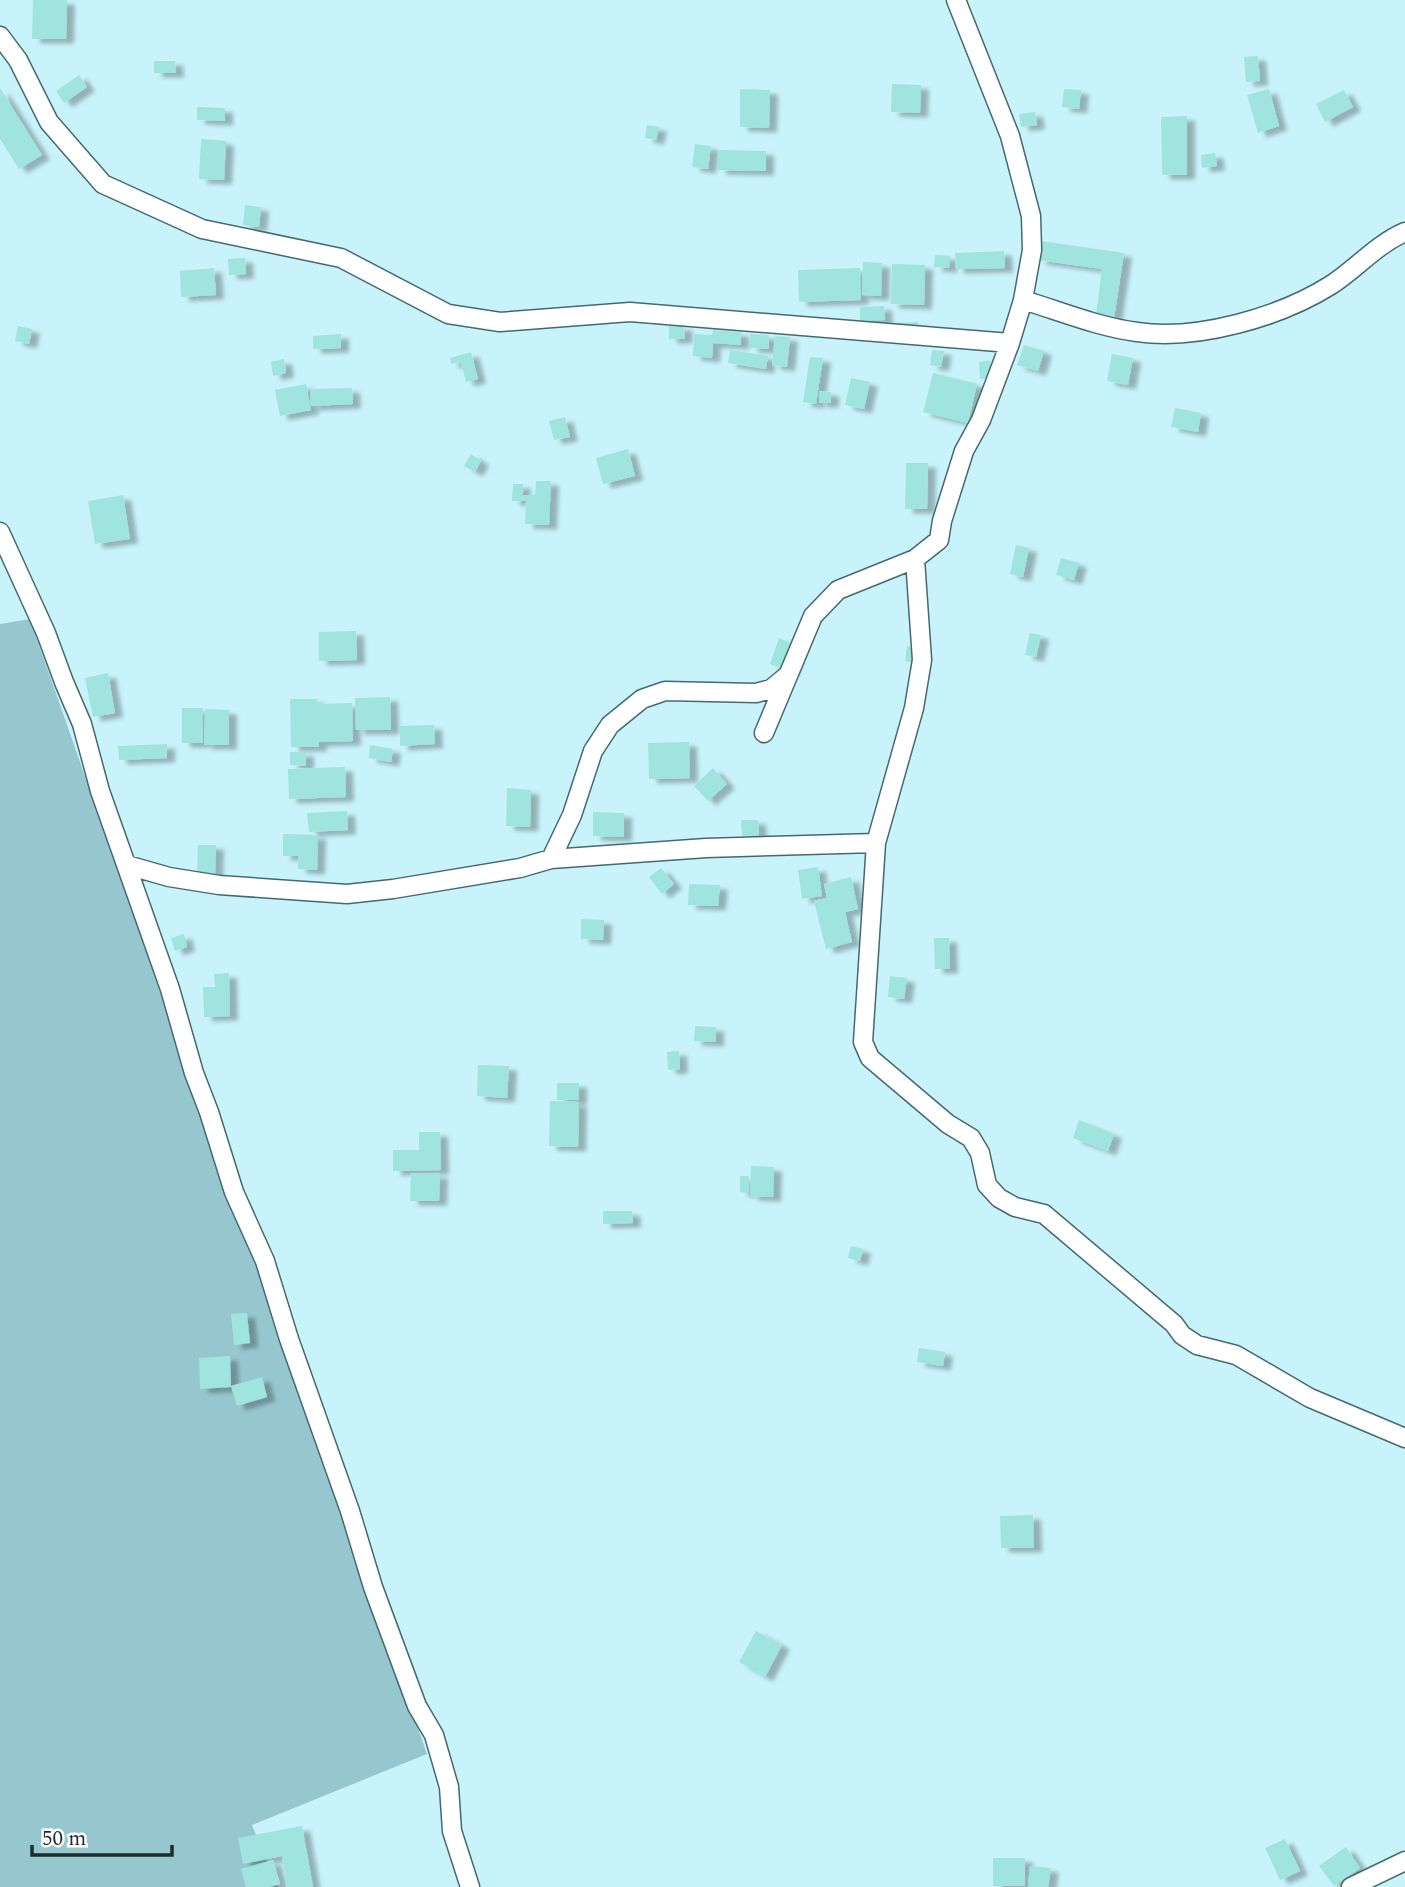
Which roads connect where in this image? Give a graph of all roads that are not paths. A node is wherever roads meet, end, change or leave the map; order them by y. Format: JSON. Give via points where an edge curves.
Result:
{"nodes":[{"id":1,"x":956,"y":0,"type":"edge"},
{"id":2,"x":0,"y":36,"type":"edge"},
{"id":3,"x":1405,"y":232,"type":"edge"},
{"id":4,"x":1023,"y":300,"type":"junction"},
{"id":5,"x":1010,"y":343,"type":"junction"},
{"id":6,"x":0,"y":532,"type":"edge"},
{"id":7,"x":915,"y":559,"type":"junction"},
{"id":8,"x":791,"y":673,"type":"junction"},
{"id":9,"x":764,"y":733,"type":"dead end"},
{"id":10,"x":876,"y":843,"type":"junction"},
{"id":11,"x":551,"y":859,"type":"junction"},
{"id":12,"x":127,"y":865,"type":"junction"},
{"id":13,"x":1405,"y":1438,"type":"edge"},
{"id":14,"x":1405,"y":1861,"type":"edge"},
{"id":15,"x":470,"y":1887,"type":"edge"},
{"id":16,"x":1351,"y":1887,"type":"edge"}],
"edges":[{"from":1,"to":4,"type":"street","via":[[1010,136],[1031,216],[1032,250]]},
{"from":2,"to":5,"type":"street","via":[[18,60],[49,122],[103,184],[202,229],[341,258],[448,314],[500,322],[630,312]]},
{"from":3,"to":4,"type":"street","via":[[1331,285],[1282,309],[1220,329],[1138,333]]},
{"from":4,"to":5,"type":"street"},
{"from":5,"to":7,"type":"street","via":[[964,451],[939,540]]},
{"from":6,"to":12,"type":"street","via":[[82,724]]},
{"from":7,"to":8,"type":"street","via":[[838,590],[813,616]]},
{"from":7,"to":10,"type":"street","via":[[922,660],[914,708]]},
{"from":8,"to":9,"type":"street"},
{"from":8,"to":11,"type":"street","via":[[771,689],[756,693],[665,691],[642,699],[610,726],[593,751],[572,815]]},
{"from":10,"to":11,"type":"street"},
{"from":10,"to":13,"type":"street","via":[[863,1042],[870,1058],[971,1138],[980,1153],[987,1185],[999,1198],[1044,1214],[1196,1345],[1236,1355],[1310,1398]]},
{"from":11,"to":12,"type":"street","via":[[444,881],[347,894],[219,886]]},
{"from":12,"to":15,"type":"street","via":[[234,1192],[265,1261],[373,1587],[416,1706],[434,1735],[449,1787],[452,1831]]},
{"from":14,"to":16,"type":"street"}]}
